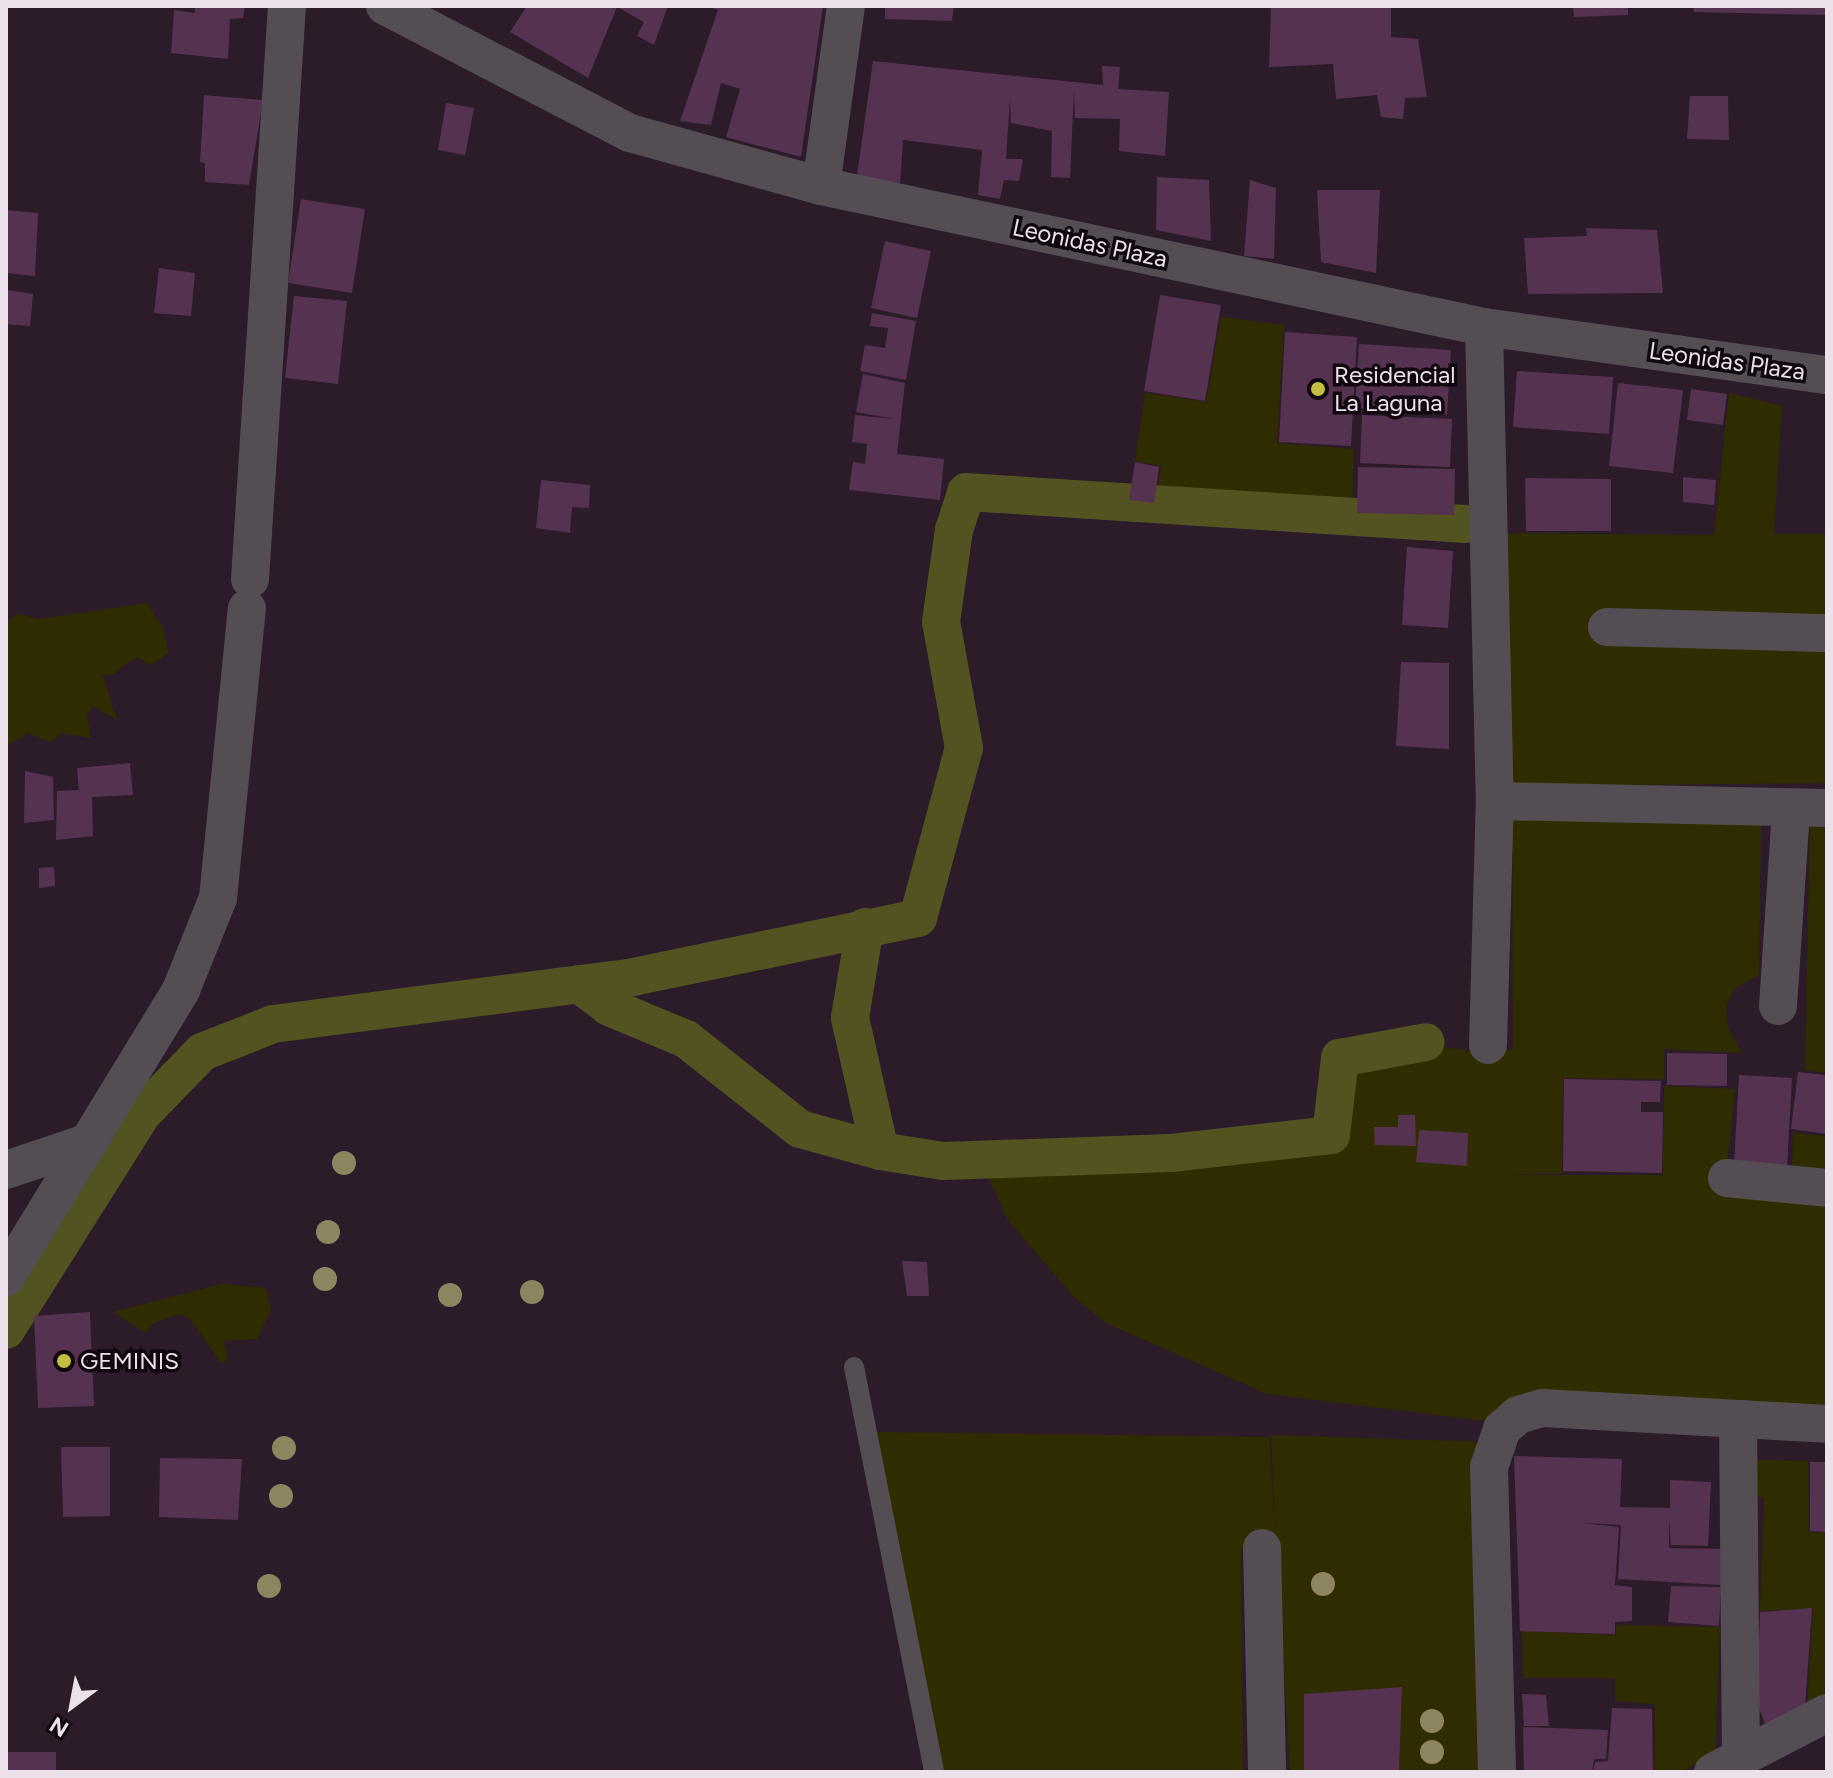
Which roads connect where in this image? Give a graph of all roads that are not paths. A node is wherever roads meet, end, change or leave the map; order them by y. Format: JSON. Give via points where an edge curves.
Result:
{"nodes":[{"id":1,"x":287,"y":6,"type":"edge"},
{"id":2,"x":385,"y":6,"type":"edge"},
{"id":3,"x":846,"y":6,"type":"edge"},
{"id":4,"x":821,"y":186,"type":"junction"},
{"id":5,"x":1484,"y":327,"type":"junction"},
{"id":6,"x":1827,"y":375,"type":"edge"},
{"id":7,"x":1607,"y":627,"type":"dead end"},
{"id":8,"x":1827,"y":633,"type":"edge"},
{"id":9,"x":1495,"y":801,"type":"junction"},
{"id":10,"x":1809,"y":808,"type":"edge"},
{"id":11,"x":1778,"y":1006,"type":"dead end"},
{"id":12,"x":1488,"y":1045,"type":"dead end"},
{"id":13,"x":89,"y":1142,"type":"junction"},
{"id":14,"x":6,"y":1170,"type":"edge"},
{"id":15,"x":1727,"y":1178,"type":"dead end"},
{"id":16,"x":1827,"y":1188,"type":"edge"},
{"id":17,"x":6,"y":1277,"type":"edge"},
{"id":18,"x":854,"y":1367,"type":"dead end"},
{"id":19,"x":1738,"y":1419,"type":"junction"},
{"id":20,"x":1827,"y":1424,"type":"edge"},
{"id":21,"x":1262,"y":1548,"type":"dead end"},
{"id":22,"x":1827,"y":1713,"type":"edge"},
{"id":23,"x":1727,"y":1765,"type":"edge"},
{"id":24,"x":934,"y":1772,"type":"edge"},
{"id":25,"x":1267,"y":1772,"type":"edge"},
{"id":26,"x":1497,"y":1772,"type":"edge"}],
"edges":[{"from":1,"to":13,"type":"street","via":[[249,594],[218,898],[181,990]]},
{"from":2,"to":4,"type":"street","name":"Leonidas Plaza","via":[[630,133]]},
{"from":3,"to":4,"type":"street"},
{"from":4,"to":5,"type":"street","name":"Leonidas Plaza"},
{"from":5,"to":6,"type":"street","name":"Leonidas Plaza"},
{"from":5,"to":9,"type":"street"},
{"from":7,"to":8,"type":"street"},
{"from":9,"to":10,"type":"street"},
{"from":9,"to":12,"type":"street"},
{"from":10,"to":11,"type":"street"},
{"from":13,"to":14,"type":"street"},
{"from":13,"to":17,"type":"street"},
{"from":15,"to":16,"type":"street"},
{"from":18,"to":24,"type":"lane"},
{"from":19,"to":20,"type":"street"},
{"from":19,"to":23,"type":"street"},
{"from":19,"to":26,"type":"street","via":[[1543,1408],[1518,1415],[1502,1429],[1489,1467]]},
{"from":21,"to":25,"type":"street"},
{"from":22,"to":23,"type":"street"}]}
